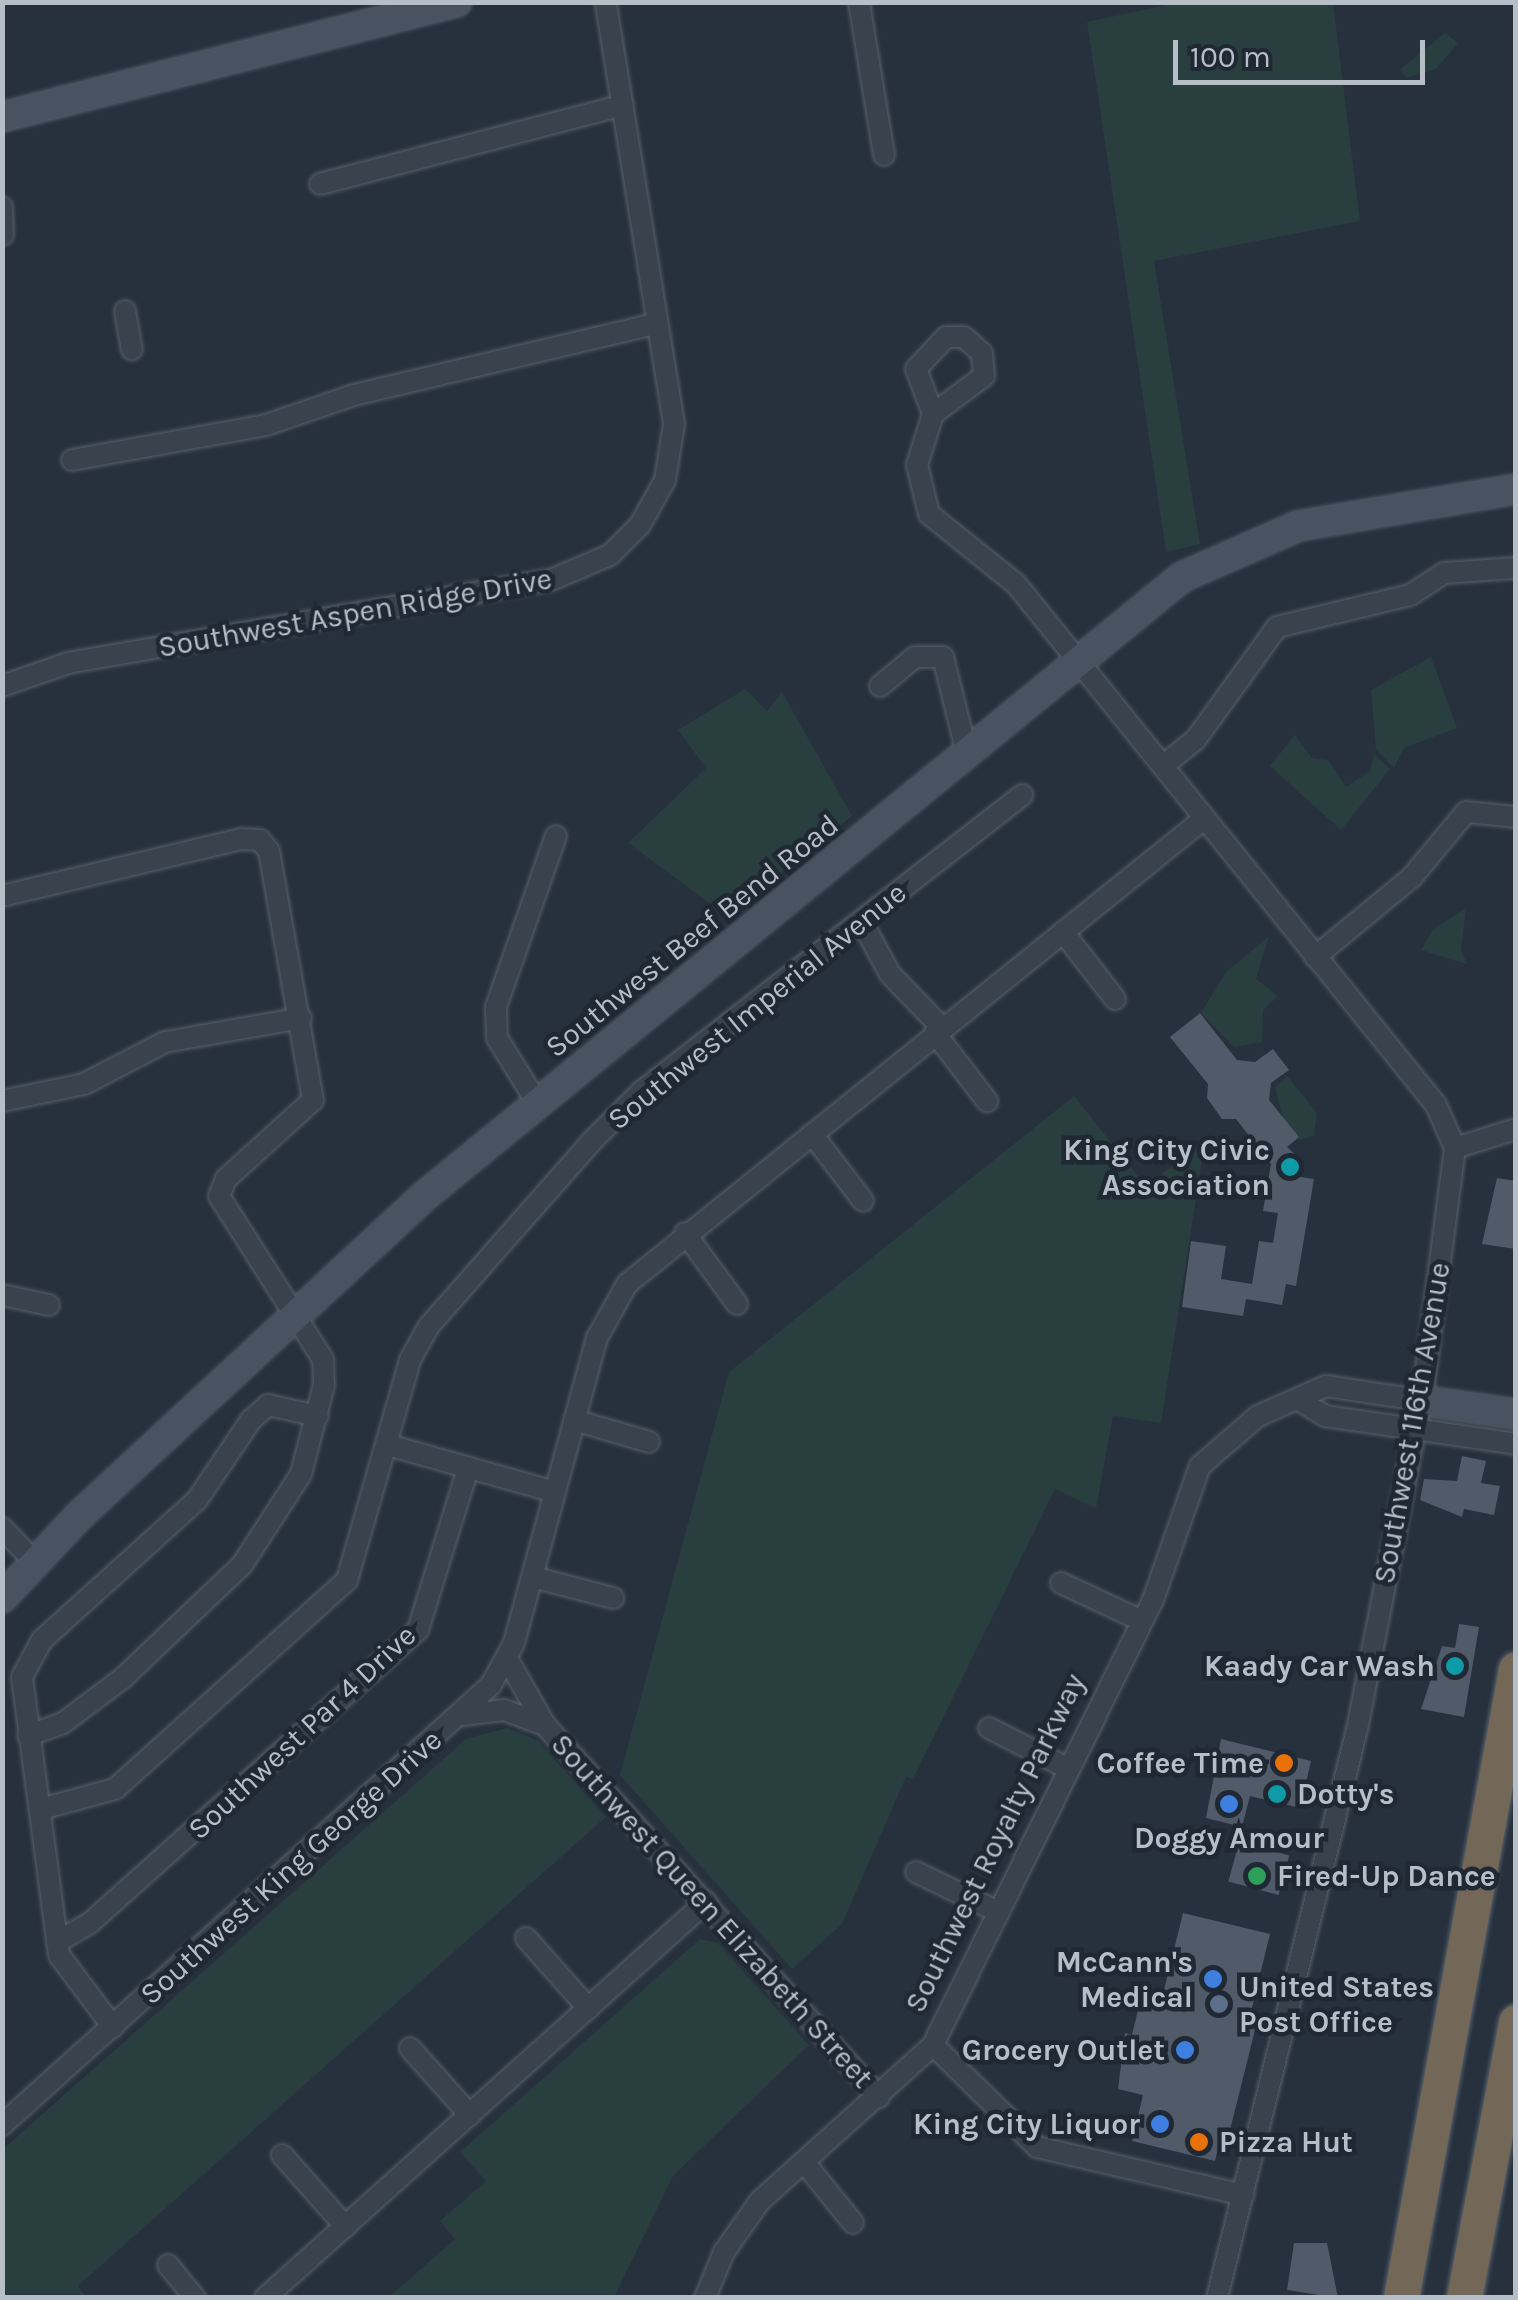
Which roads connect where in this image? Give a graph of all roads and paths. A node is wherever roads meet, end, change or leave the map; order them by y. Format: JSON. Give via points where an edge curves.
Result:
{"nodes":[{"id":1,"x":456,"y":2,"type":"edge"},
{"id":2,"x":606,"y":2,"type":"edge"},
{"id":3,"x":859,"y":2,"type":"edge"},
{"id":4,"x":623,"y":106,"type":"junction"},
{"id":5,"x":2,"y":117,"type":"edge"},
{"id":6,"x":884,"y":155,"type":"dead end"},
{"id":7,"x":320,"y":184,"type":"dead end"},
{"id":8,"x":2,"y":207,"type":"edge"},
{"id":9,"x":2,"y":235,"type":"edge"},
{"id":10,"x":126,"y":311,"type":"dead end"},
{"id":11,"x":658,"y":322,"type":"junction"},
{"id":12,"x":132,"y":349,"type":"dead end"},
{"id":13,"x":933,"y":414,"type":"dead end"},
{"id":14,"x":72,"y":460,"type":"dead end"},
{"id":15,"x":1516,"y":489,"type":"edge"},
{"id":16,"x":1516,"y":568,"type":"edge"},
{"id":17,"x":1079,"y":662,"type":"junction"},
{"id":18,"x":2,"y":686,"type":"edge"},
{"id":19,"x":880,"y":686,"type":"dead end"},
{"id":20,"x":966,"y":754,"type":"junction"},
{"id":21,"x":1164,"y":766,"type":"junction"},
{"id":22,"x":1022,"y":795,"type":"dead end"},
{"id":23,"x":1204,"y":818,"type":"junction"},
{"id":24,"x":1516,"y":818,"type":"edge"},
{"id":25,"x":556,"y":836,"type":"dead end"},
{"id":26,"x":2,"y":896,"type":"edge"},
{"id":27,"x":862,"y":922,"type":"junction"},
{"id":28,"x":1062,"y":932,"type":"junction"},
{"id":29,"x":1316,"y":957,"type":"junction"},
{"id":30,"x":1114,"y":999,"type":"dead end"},
{"id":31,"x":301,"y":1018,"type":"junction"},
{"id":32,"x":938,"y":1030,"type":"junction"},
{"id":33,"x":2,"y":1101,"type":"edge"},
{"id":34,"x":987,"y":1101,"type":"dead end"},
{"id":35,"x":538,"y":1104,"type":"junction"},
{"id":36,"x":1516,"y":1130,"type":"edge"},
{"id":37,"x":812,"y":1134,"type":"junction"},
{"id":38,"x":1456,"y":1148,"type":"junction"},
{"id":39,"x":862,"y":1201,"type":"dead end"},
{"id":40,"x":685,"y":1233,"type":"junction"},
{"id":41,"x":2,"y":1295,"type":"edge"},
{"id":42,"x":737,"y":1304,"type":"dead end"},
{"id":43,"x":49,"y":1305,"type":"dead end"},
{"id":44,"x":292,"y":1319,"type":"junction"},
{"id":45,"x":1420,"y":1400,"type":"junction"},
{"id":46,"x":1302,"y":1402,"type":"junction"},
{"id":47,"x":1516,"y":1414,"type":"edge"},
{"id":48,"x":318,"y":1416,"type":"junction"},
{"id":49,"x":574,"y":1420,"type":"junction"},
{"id":50,"x":1412,"y":1428,"type":"junction"},
{"id":51,"x":648,"y":1442,"type":"dead end"},
{"id":52,"x":1516,"y":1444,"type":"edge"},
{"id":53,"x":388,"y":1445,"type":"junction"},
{"id":54,"x":468,"y":1468,"type":"junction"},
{"id":55,"x":555,"y":1492,"type":"junction"},
{"id":56,"x":2,"y":1528,"type":"edge"},
{"id":57,"x":35,"y":1562,"type":"junction"},
{"id":58,"x":533,"y":1577,"type":"junction"},
{"id":59,"x":1061,"y":1583,"type":"dead end"},
{"id":60,"x":2,"y":1598,"type":"edge"},
{"id":61,"x":614,"y":1598,"type":"dead end"},
{"id":62,"x":1142,"y":1621,"type":"junction"},
{"id":63,"x":508,"y":1660,"type":"junction"},
{"id":64,"x":1516,"y":1669,"type":"edge"},
{"id":65,"x":461,"y":1715,"type":"junction"},
{"id":66,"x":546,"y":1724,"type":"junction"},
{"id":67,"x":988,"y":1728,"type":"dead end"},
{"id":68,"x":28,"y":1736,"type":"junction"},
{"id":69,"x":1068,"y":1769,"type":"junction"},
{"id":70,"x":41,"y":1809,"type":"junction"},
{"id":71,"x":916,"y":1872,"type":"dead end"},
{"id":72,"x":706,"y":1902,"type":"junction"},
{"id":73,"x":998,"y":1912,"type":"junction"},
{"id":74,"x":526,"y":1938,"type":"dead end"},
{"id":75,"x":57,"y":1942,"type":"junction"},
{"id":76,"x":588,"y":2008,"type":"junction"},
{"id":77,"x":1516,"y":2022,"type":"edge"},
{"id":78,"x":112,"y":2027,"type":"junction"},
{"id":79,"x":932,"y":2045,"type":"junction"},
{"id":80,"x":410,"y":2048,"type":"dead end"},
{"id":81,"x":878,"y":2097,"type":"junction"},
{"id":82,"x":470,"y":2114,"type":"junction"},
{"id":83,"x":2,"y":2125,"type":"edge"},
{"id":84,"x":282,"y":2155,"type":"dead end"},
{"id":85,"x":804,"y":2162,"type":"junction"},
{"id":86,"x":1243,"y":2194,"type":"junction"},
{"id":87,"x":853,"y":2223,"type":"dead end"},
{"id":88,"x":346,"y":2226,"type":"junction"},
{"id":89,"x":168,"y":2265,"type":"dead end"},
{"id":90,"x":196,"y":2298,"type":"edge"},
{"id":91,"x":265,"y":2298,"type":"edge"},
{"id":92,"x":705,"y":2298,"type":"edge"},
{"id":93,"x":1218,"y":2298,"type":"edge"},
{"id":94,"x":1401,"y":2298,"type":"edge"},
{"id":95,"x":1464,"y":2298,"type":"edge"}],
"edges":[{"from":1,"to":5,"type":"main road"},
{"from":2,"to":4,"type":"street","name":"Southwest Aspen Ridge Drive"},
{"from":3,"to":6,"type":"street"},
{"from":4,"to":7,"type":"street"},
{"from":4,"to":11,"type":"street","name":"Southwest Aspen Ridge Drive"},
{"from":8,"to":9,"type":"street"},
{"from":10,"to":12,"type":"street"},
{"from":11,"to":14,"type":"street","via":[[354,395],[266,426]]},
{"from":11,"to":18,"type":"street","name":"Southwest Aspen Ridge Drive","via":[[674,444],[658,497],[610,555],[551,580],[68,663]]},
{"from":13,"to":17,"type":"street","via":[[917,465],[929,514],[1016,584]]},
{"from":15,"to":17,"type":"main road","name":"Southwest Beef Bend Road","via":[[1298,526],[1240,545],[1182,577]]},
{"from":16,"to":21,"type":"street","via":[[1444,573],[1410,595],[1277,626],[1259,641],[1196,739]]},
{"from":17,"to":20,"type":"main road","name":"Southwest Beef Bend Road"},
{"from":17,"to":21,"type":"street"},
{"from":19,"to":20,"type":"street","via":[[915,657],[943,658]]},
{"from":20,"to":35,"type":"main road","name":"Southwest Beef Bend Road"},
{"from":21,"to":23,"type":"street"},
{"from":22,"to":27,"type":"street","name":"Southwest Imperial Avenue"},
{"from":23,"to":28,"type":"street","name":"Southwest King George Drive"},
{"from":23,"to":29,"type":"street"},
{"from":24,"to":29,"type":"street","via":[[1466,812],[1412,877]]},
{"from":25,"to":35,"type":"street","via":[[496,1007],[497,1038]]},
{"from":26,"to":31,"type":"street","via":[[222,843],[264,844]]},
{"from":27,"to":32,"type":"street","via":[[882,964]]},
{"from":27,"to":53,"type":"street","name":"Southwest Imperial Avenue","via":[[642,1091],[591,1142],[429,1326],[410,1360]]},
{"from":28,"to":30,"type":"street"},
{"from":28,"to":32,"type":"street","name":"Southwest King George Drive"},
{"from":29,"to":38,"type":"street","via":[[1436,1105]]},
{"from":31,"to":33,"type":"street","via":[[165,1042],[84,1084]]},
{"from":31,"to":44,"type":"street","via":[[313,1100],[226,1179],[220,1196]]},
{"from":32,"to":34,"type":"street"},
{"from":32,"to":37,"type":"street","name":"Southwest King George Drive"},
{"from":35,"to":44,"type":"main road","name":"Southwest Beef Bend Road"},
{"from":36,"to":38,"type":"street"},
{"from":37,"to":39,"type":"street"},
{"from":37,"to":40,"type":"street","name":"Southwest King George Drive"},
{"from":38,"to":45,"type":"street","name":"Southwest 116th Avenue"},
{"from":40,"to":42,"type":"street"},
{"from":40,"to":49,"type":"street","name":"Southwest King George Drive","via":[[627,1284],[608,1312]]},
{"from":41,"to":43,"type":"street"},
{"from":44,"to":48,"type":"street","via":[[323,1359]]},
{"from":44,"to":57,"type":"main road","name":"Southwest Beef Bend Road"},
{"from":45,"to":46,"type":"street","name":"Southwest Royalty Parkway","via":[[1326,1386]]},
{"from":45,"to":47,"type":"main road","name":"Southwest Royalty Parkway"},
{"from":45,"to":50,"type":"street","name":"Southwest 116th Avenue"},
{"from":46,"to":50,"type":"street","via":[[1325,1416]]},
{"from":46,"to":62,"type":"street","name":"Southwest Royalty Parkway","via":[[1258,1416],[1200,1466]]},
{"from":48,"to":68,"type":"street","via":[[301,1474],[242,1565],[123,1678],[62,1723]]},
{"from":48,"to":68,"type":"street","via":[[268,1405],[250,1420],[197,1500],[42,1640],[22,1677]]},
{"from":49,"to":51,"type":"street"},
{"from":49,"to":55,"type":"street","name":"Southwest King George Drive"},
{"from":50,"to":52,"type":"street"},
{"from":50,"to":86,"type":"street","name":"Southwest 116th Avenue","via":[[1357,1729]]},
{"from":53,"to":54,"type":"street"},
{"from":53,"to":70,"type":"street","name":"Southwest Imperial Avenue","via":[[363,1544],[347,1580],[324,1606],[115,1790]]},
{"from":54,"to":55,"type":"street"},
{"from":54,"to":75,"type":"street","name":"Southwest Par 4 Drive","via":[[427,1614],[411,1638],[90,1923]]},
{"from":55,"to":58,"type":"street","name":"Southwest King George Drive"},
{"from":56,"to":57,"type":"street"},
{"from":57,"to":60,"type":"main road","name":"Southwest Beef Bend Road"},
{"from":58,"to":61,"type":"street"},
{"from":58,"to":63,"type":"street","name":"Southwest King George Drive"},
{"from":59,"to":62,"type":"street"},
{"from":62,"to":69,"type":"street","name":"Southwest Royalty Parkway"},
{"from":63,"to":65,"type":"street","name":"Southwest King George Drive"},
{"from":63,"to":66,"type":"street","name":"Southwest Queen Elizabeth Street"},
{"from":64,"to":94,"type":"highway"},
{"from":65,"to":66,"type":"street","name":"Southwest Queen Elizabeth Street","via":[[504,1710]]},
{"from":65,"to":78,"type":"street","name":"Southwest King George Drive"},
{"from":66,"to":72,"type":"street","name":"Southwest Queen Elizabeth Street"},
{"from":67,"to":69,"type":"street"},
{"from":68,"to":70,"type":"street"},
{"from":69,"to":73,"type":"street","name":"Southwest Royalty Parkway"},
{"from":70,"to":75,"type":"street"},
{"from":71,"to":73,"type":"street"},
{"from":72,"to":76,"type":"street"},
{"from":72,"to":81,"type":"street","name":"Southwest Queen Elizabeth Street"},
{"from":73,"to":79,"type":"street","name":"Southwest Royalty Parkway"},
{"from":74,"to":76,"type":"street"},
{"from":75,"to":78,"type":"street","via":[[66,1974]]},
{"from":76,"to":82,"type":"street"},
{"from":77,"to":95,"type":"highway"},
{"from":78,"to":83,"type":"street","name":"Southwest King George Drive"},
{"from":79,"to":81,"type":"street","name":"Southwest Royalty Parkway"},
{"from":79,"to":86,"type":"street","via":[[1038,2147]]},
{"from":80,"to":82,"type":"street"},
{"from":81,"to":85,"type":"street","name":"Southwest Royalty Parkway"},
{"from":82,"to":88,"type":"street"},
{"from":84,"to":88,"type":"street"},
{"from":85,"to":87,"type":"street"},
{"from":85,"to":92,"type":"street","name":"Southwest Royalty Parkway","via":[[741,2224]]},
{"from":86,"to":93,"type":"street","name":"Southwest 116th Avenue"},
{"from":88,"to":91,"type":"street"},
{"from":89,"to":90,"type":"street"}]}
